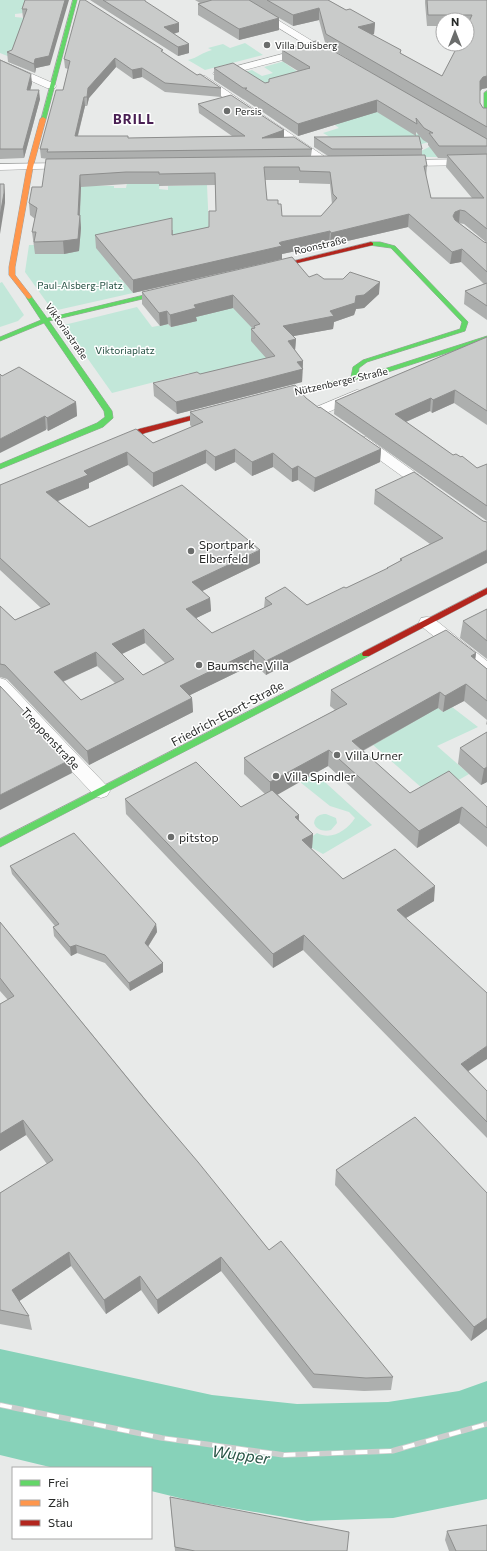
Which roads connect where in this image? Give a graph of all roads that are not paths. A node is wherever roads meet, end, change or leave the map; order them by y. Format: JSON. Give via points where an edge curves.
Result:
{"nodes":[{"id":1,"x":75,"y":0,"type":"edge"},
{"id":2,"x":238,"y":0,"type":"edge"},
{"id":3,"x":318,"y":47,"type":"junction"},
{"id":4,"x":338,"y":60,"type":"edge"},
{"id":5,"x":0,"y":63,"type":"edge"},
{"id":6,"x":189,"y":70,"type":"edge"},
{"id":7,"x":202,"y":78,"type":"junction"},
{"id":8,"x":51,"y":86,"type":"junction"},
{"id":9,"x":487,"y":93,"type":"edge"},
{"id":10,"x":487,"y":115,"type":"edge"},
{"id":11,"x":487,"y":162,"type":"edge"},
{"id":12,"x":390,"y":163,"type":"edge"},
{"id":13,"x":308,"y":164,"type":"edge"},
{"id":14,"x":77,"y":166,"type":"edge"},
{"id":15,"x":0,"y":167,"type":"edge"},
{"id":16,"x":30,"y":167,"type":"junction"},
{"id":17,"x":259,"y":270,"type":"edge"},
{"id":18,"x":176,"y":289,"type":"edge"},
{"id":19,"x":46,"y":320,"type":"junction"},
{"id":20,"x":0,"y":339,"type":"edge"},
{"id":21,"x":482,"y":339,"type":"edge"},
{"id":22,"x":354,"y":379,"type":"junction"},
{"id":23,"x":264,"y":398,"type":"edge"},
{"id":24,"x":226,"y":408,"type":"edge"},
{"id":25,"x":332,"y":420,"type":"edge"},
{"id":26,"x":352,"y":434,"type":"edge"},
{"id":27,"x":100,"y":449,"type":"edge"},
{"id":28,"x":0,"y":467,"type":"edge"},
{"id":29,"x":442,"y":498,"type":"edge"},
{"id":30,"x":487,"y":591,"type":"edge"},
{"id":31,"x":427,"y":622,"type":"junction"},
{"id":32,"x":487,"y":670,"type":"edge"},
{"id":33,"x":0,"y":684,"type":"edge"},
{"id":34,"x":101,"y":791,"type":"junction"},
{"id":35,"x":0,"y":843,"type":"edge"}],
"edges":[{"from":1,"to":8,"type":"street","name":"Viktoriastraße"},
{"from":2,"to":3,"type":"street"},
{"from":3,"to":4,"type":"street"},
{"from":3,"to":7,"type":"street"},
{"from":5,"to":8,"type":"street"},
{"from":6,"to":7,"type":"street"},
{"from":7,"to":13,"type":"street","via":[[332,163]]},
{"from":8,"to":16,"type":"street","name":"Viktoriastraße"},
{"from":9,"to":10,"type":"street"},
{"from":11,"to":12,"type":"street"},
{"from":14,"to":16,"type":"street"},
{"from":15,"to":16,"type":"street"},
{"from":16,"to":19,"type":"street","name":"Viktoriastraße","via":[[12,274]]},
{"from":17,"to":22,"type":"street","name":"Roonstraße","via":[[372,244],[393,247],[466,322],[463,330],[364,361],[356,367]]},
{"from":18,"to":19,"type":"street"},
{"from":19,"to":20,"type":"street"},
{"from":19,"to":28,"type":"street","name":"Viktoriastraße","via":[[108,411],[109,418],[100,425]]},
{"from":21,"to":22,"type":"street","name":"Nützenberger Straße"},
{"from":21,"to":25,"type":"street","name":"Nützenberger Straße","via":[[319,411]]},
{"from":22,"to":23,"type":"street","name":"Nützenberger Straße"},
{"from":24,"to":27,"type":"street","via":[[142,431]]},
{"from":26,"to":29,"type":"street"},
{"from":30,"to":31,"type":"street","name":"Friedrich-Ebert-Straße"},
{"from":31,"to":32,"type":"street"},
{"from":31,"to":34,"type":"street","name":"Friedrich-Ebert-Straße"},
{"from":33,"to":34,"type":"street","name":"Treppenstraße"},
{"from":34,"to":35,"type":"street","name":"Friedrich-Ebert-Straße"}]}
